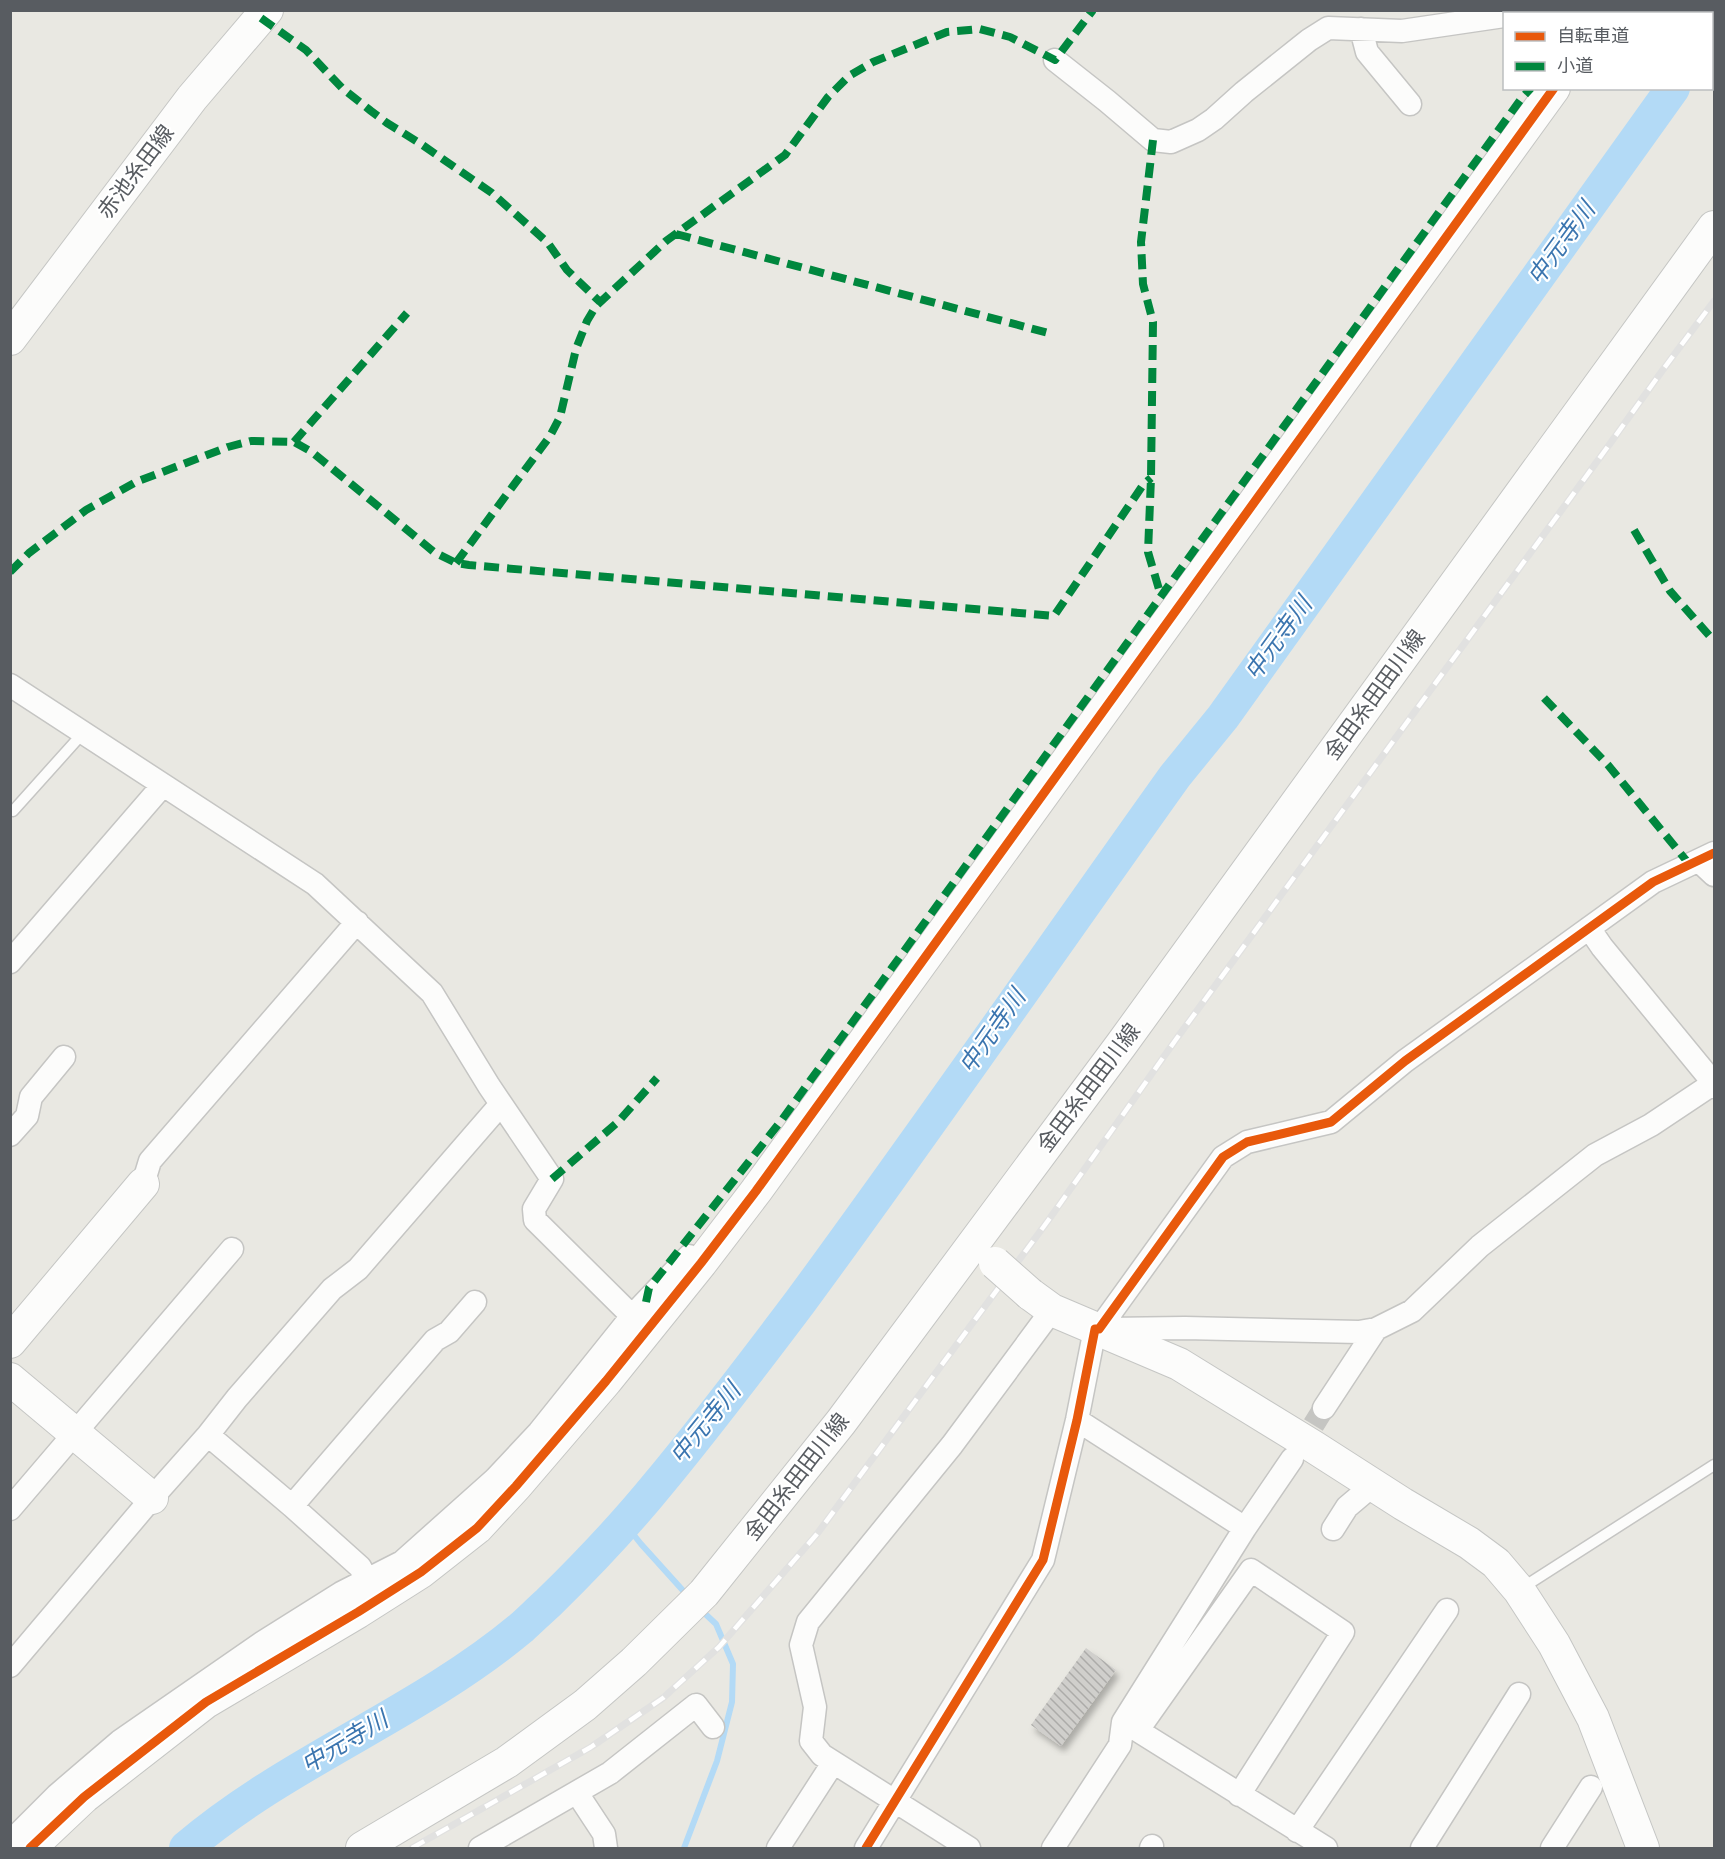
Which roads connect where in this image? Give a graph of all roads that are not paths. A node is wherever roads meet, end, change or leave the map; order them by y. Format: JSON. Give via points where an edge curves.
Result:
{"nodes":[{"id":1,"x":267,"y":10,"type":"edge"},
{"id":2,"x":1503,"y":16,"type":"edge"},
{"id":3,"x":1430,"y":20,"type":"edge"},
{"id":4,"x":1361,"y":29,"type":"junction"},
{"id":5,"x":1055,"y":60,"type":"dead end"},
{"id":6,"x":1553,"y":90,"type":"edge"},
{"id":7,"x":1410,"y":104,"type":"dead end"},
{"id":8,"x":1714,"y":227,"type":"edge"},
{"id":9,"x":15,"y":321,"type":"edge"},
{"id":10,"x":10,"y":686,"type":"edge"},
{"id":11,"x":83,"y":733,"type":"junction"},
{"id":12,"x":163,"y":785,"type":"junction"},
{"id":13,"x":13,"y":811,"type":"dead end"},
{"id":14,"x":1709,"y":863,"type":"edge"},
{"id":15,"x":357,"y":922,"type":"junction"},
{"id":16,"x":1589,"y":928,"type":"junction"},
{"id":17,"x":10,"y":962,"type":"edge"},
{"id":18,"x":64,"y":1057,"type":"dead end"},
{"id":19,"x":1714,"y":1085,"type":"edge"},
{"id":20,"x":501,"y":1104,"type":"junction"},
{"id":21,"x":10,"y":1135,"type":"edge"},
{"id":22,"x":143,"y":1184,"type":"joint"},
{"id":23,"x":721,"y":1237,"type":"junction"},
{"id":24,"x":232,"y":1249,"type":"dead end"},
{"id":25,"x":984,"y":1253,"type":"junction"},
{"id":26,"x":475,"y":1302,"type":"dead end"},
{"id":27,"x":1041,"y":1302,"type":"junction"},
{"id":28,"x":632,"y":1316,"type":"junction"},
{"id":29,"x":1099,"y":1329,"type":"junction"},
{"id":30,"x":1376,"y":1329,"type":"junction"},
{"id":31,"x":10,"y":1342,"type":"edge"},
{"id":32,"x":10,"y":1379,"type":"edge"},
{"id":33,"x":1324,"y":1408,"type":"tunnel mouth"},
{"id":34,"x":1077,"y":1420,"type":"junction"},
{"id":35,"x":76,"y":1433,"type":"junction"},
{"id":36,"x":208,"y":1435,"type":"junction"},
{"id":37,"x":1292,"y":1459,"type":"tunnel mouth"},
{"id":38,"x":1714,"y":1465,"type":"edge"},
{"id":39,"x":1373,"y":1485,"type":"junction"},
{"id":40,"x":152,"y":1498,"type":"junction"},
{"id":41,"x":292,"y":1506,"type":"junction"},
{"id":42,"x":10,"y":1509,"type":"edge"},
{"id":43,"x":1245,"y":1528,"type":"junction"},
{"id":44,"x":1333,"y":1529,"type":"dead end"},
{"id":45,"x":367,"y":1580,"type":"junction"},
{"id":46,"x":1520,"y":1590,"type":"junction"},
{"id":47,"x":1447,"y":1610,"type":"dead end"},
{"id":48,"x":10,"y":1666,"type":"edge"},
{"id":49,"x":1520,"y":1694,"type":"dead end"},
{"id":50,"x":1130,"y":1726,"type":"junction"},
{"id":51,"x":713,"y":1727,"type":"dead end"},
{"id":52,"x":833,"y":1763,"type":"junction"},
{"id":53,"x":1591,"y":1787,"type":"dead end"},
{"id":54,"x":577,"y":1793,"type":"junction"},
{"id":55,"x":1239,"y":1795,"type":"junction"},
{"id":56,"x":894,"y":1803,"type":"junction"},
{"id":57,"x":1297,"y":1831,"type":"junction"},
{"id":58,"x":10,"y":1842,"type":"edge"},
{"id":59,"x":30,"y":1848,"type":"edge"},
{"id":60,"x":362,"y":1848,"type":"edge"},
{"id":61,"x":480,"y":1848,"type":"edge"},
{"id":62,"x":606,"y":1848,"type":"edge"},
{"id":63,"x":778,"y":1848,"type":"edge"},
{"id":64,"x":866,"y":1848,"type":"edge"},
{"id":65,"x":969,"y":1848,"type":"edge"},
{"id":66,"x":1053,"y":1848,"type":"edge"},
{"id":67,"x":1326,"y":1848,"type":"edge"},
{"id":68,"x":1422,"y":1848,"type":"edge"},
{"id":69,"x":1552,"y":1848,"type":"edge"},
{"id":70,"x":1643,"y":1848,"type":"edge"}],
"edges":[{"from":1,"to":9,"type":"street","name":"赤池糸田線"},
{"from":2,"to":3,"type":"street"},
{"from":3,"to":4,"type":"street","via":[[1402,31]]},
{"from":4,"to":5,"type":"street","via":[[1328,28],[1214,119],[1171,142],[1153,140]]},
{"from":4,"to":7,"type":"street","via":[[1367,52]]},
{"from":6,"to":23,"type":"street"},
{"from":8,"to":25,"type":"street","name":"金田糸田田川線","via":[[1121,1045]]},
{"from":10,"to":11,"type":"street"},
{"from":11,"to":12,"type":"street"},
{"from":11,"to":13,"type":"lane"},
{"from":12,"to":15,"type":"street","via":[[315,884]]},
{"from":12,"to":17,"type":"street"},
{"from":14,"to":16,"type":"street","via":[[1653,882]]},
{"from":15,"to":20,"type":"street","via":[[432,993]]},
{"from":15,"to":22,"type":"street","via":[[150,1161]]},
{"from":16,"to":19,"type":"street"},
{"from":16,"to":29,"type":"street","via":[[1405,1061],[1331,1122],[1247,1142],[1223,1157]]},
{"from":18,"to":21,"type":"street","via":[[31,1097],[27,1116]]},
{"from":19,"to":30,"type":"street","via":[[1595,1155],[1480,1246],[1412,1311]]},
{"from":20,"to":28,"type":"street","via":[[552,1179],[534,1209],[535,1220]]},
{"from":20,"to":36,"type":"street","via":[[358,1269],[332,1289]]},
{"from":22,"to":31,"type":"street"},
{"from":23,"to":28,"type":"street","via":[[708,1236]]},
{"from":23,"to":59,"type":"street","via":[[606,1381],[477,1528],[422,1572],[206,1702],[84,1797]]},
{"from":24,"to":35,"type":"street"},
{"from":25,"to":27,"type":"street","bridge":true},
{"from":25,"to":60,"type":"street","name":"金田糸田田川線","via":[[704,1593],[634,1662],[585,1705],[507,1762]]},
{"from":26,"to":41,"type":"street","via":[[449,1332],[435,1340]]},
{"from":27,"to":29,"type":"street"},
{"from":27,"to":52,"type":"street","via":[[952,1445],[808,1622],[801,1645],[815,1707],[811,1741]]},
{"from":28,"to":45,"type":"street","via":[[539,1432],[495,1479],[402,1562]]},
{"from":29,"to":30,"type":"street"},
{"from":29,"to":34,"type":"street","via":[[1095,1329]]},
{"from":29,"to":39,"type":"street","via":[[1179,1364]]},
{"from":30,"to":33,"type":"street"},
{"from":32,"to":35,"type":"street"},
{"from":34,"to":43,"type":"street"},
{"from":34,"to":56,"type":"street","via":[[1043,1560]]},
{"from":35,"to":40,"type":"street"},
{"from":35,"to":42,"type":"street"},
{"from":36,"to":40,"type":"street"},
{"from":36,"to":41,"type":"street"},
{"from":37,"to":43,"type":"street"},
{"from":38,"to":46,"type":"lane"},
{"from":39,"to":44,"type":"street","via":[[1347,1507]]},
{"from":39,"to":46,"type":"street","via":[[1469,1543],[1496,1563]]},
{"from":40,"to":48,"type":"street"},
{"from":41,"to":45,"type":"street","via":[[360,1567]]},
{"from":43,"to":50,"type":"street"},
{"from":45,"to":58,"type":"street","via":[[263,1642],[120,1741]]},
{"from":46,"to":70,"type":"street","via":[[1593,1718]]},
{"from":47,"to":57,"type":"street"},
{"from":49,"to":68,"type":"street"},
{"from":50,"to":55,"type":"street"},
{"from":50,"to":55,"type":"street","via":[[1251,1570],[1343,1632]]},
{"from":50,"to":66,"type":"street"},
{"from":51,"to":54,"type":"street","via":[[696,1705],[610,1773]]},
{"from":52,"to":56,"type":"street"},
{"from":52,"to":63,"type":"street"},
{"from":53,"to":69,"type":"street"},
{"from":54,"to":61,"type":"street"},
{"from":54,"to":62,"type":"street","via":[[604,1834]]},
{"from":55,"to":57,"type":"street"},
{"from":56,"to":64,"type":"street"},
{"from":56,"to":65,"type":"street"},
{"from":57,"to":67,"type":"street"}]}
